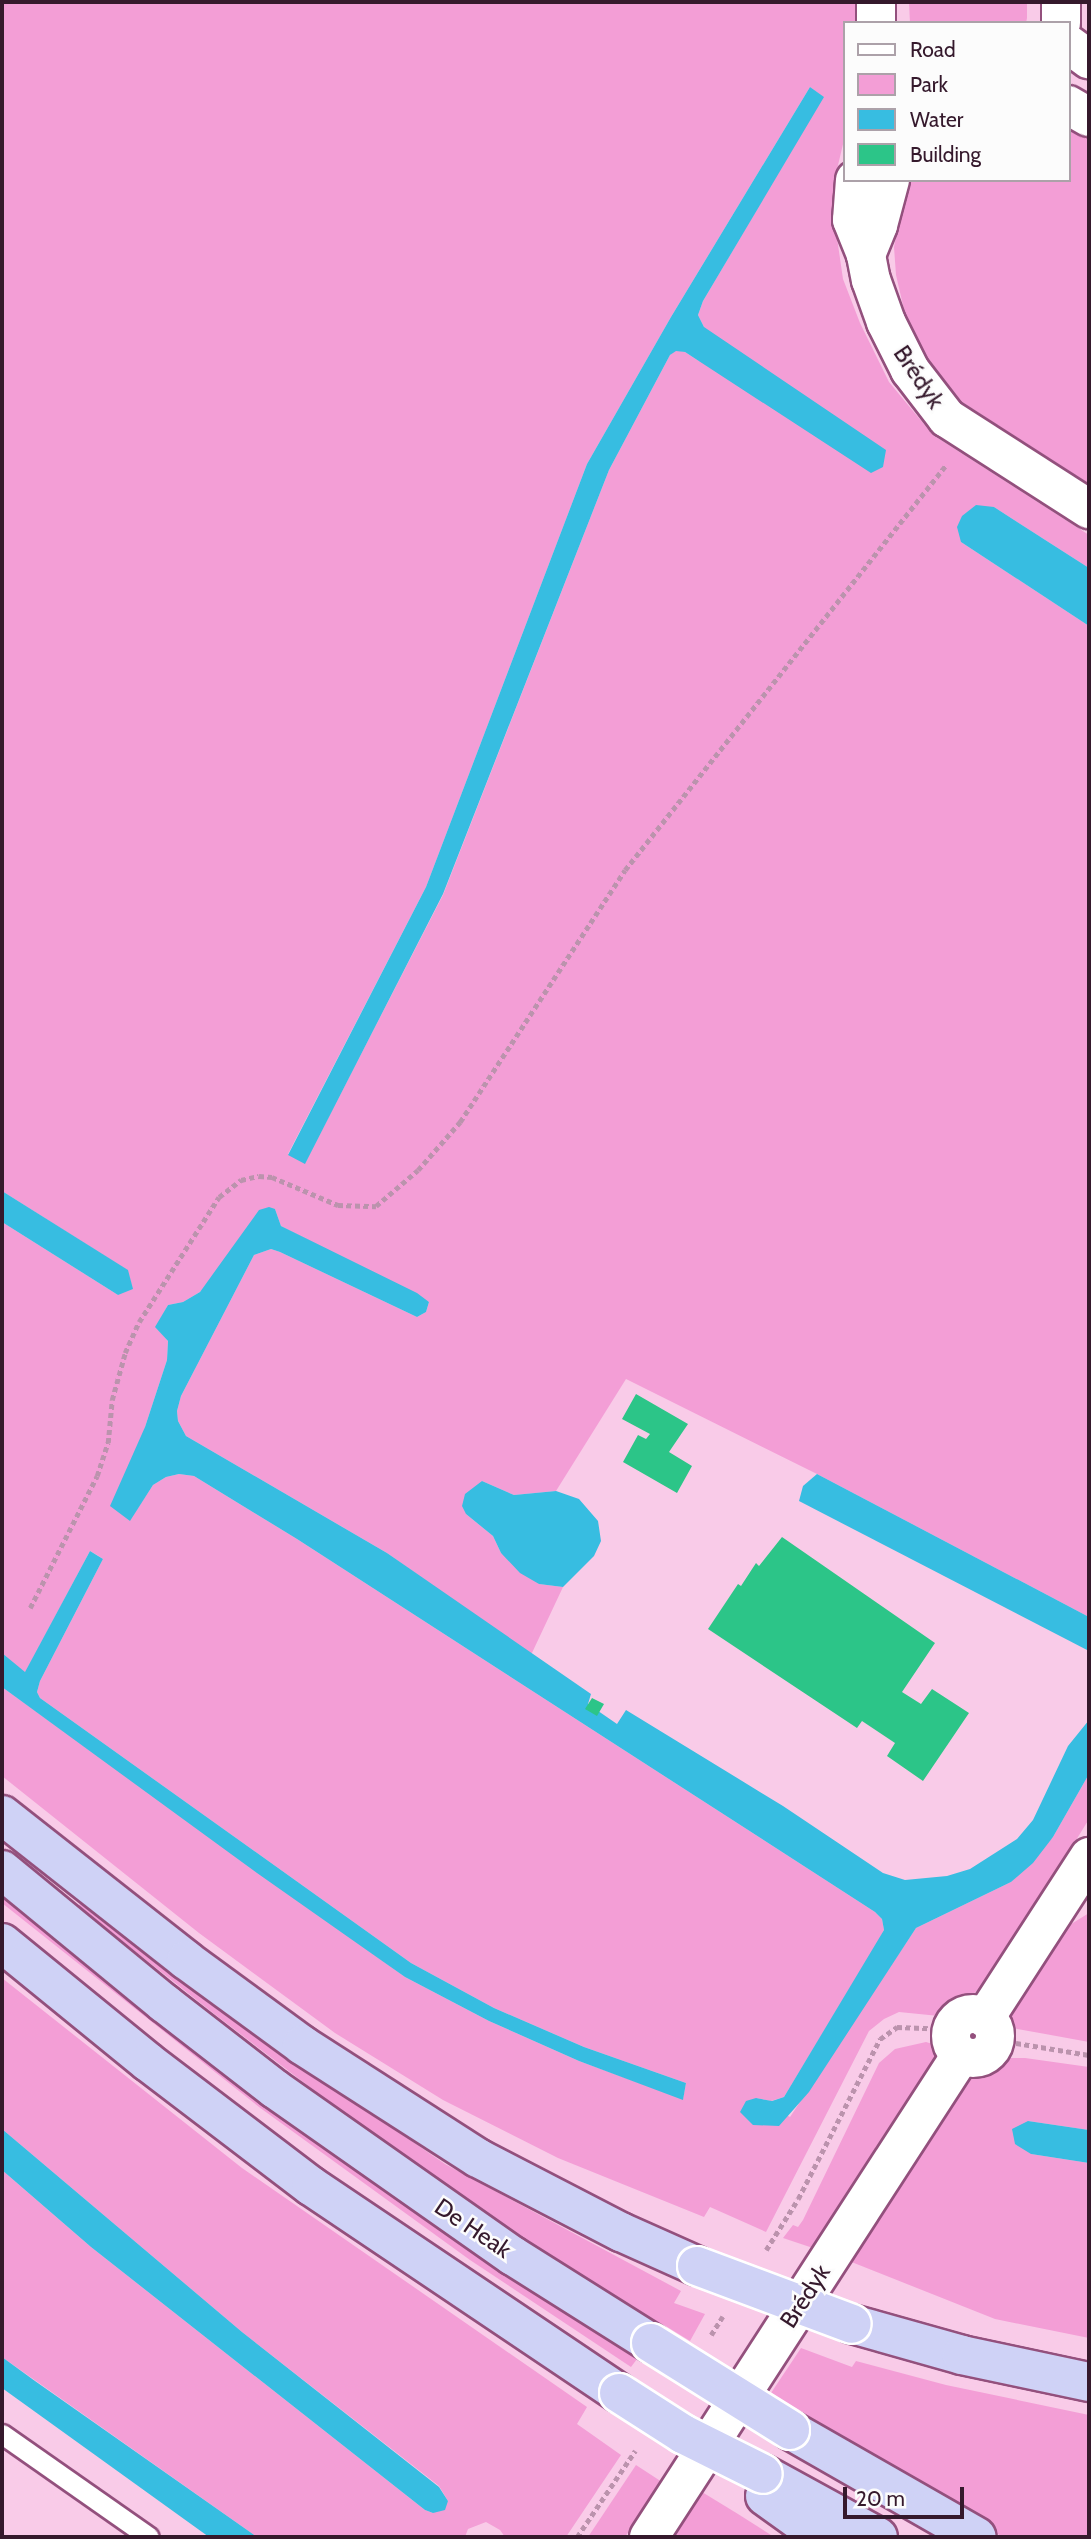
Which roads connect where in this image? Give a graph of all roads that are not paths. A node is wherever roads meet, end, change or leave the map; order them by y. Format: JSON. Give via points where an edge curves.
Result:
{"nodes":[{"id":1,"x":876,"y":2,"type":"edge"},
{"id":2,"x":1061,"y":2,"type":"edge"},
{"id":3,"x":876,"y":21,"type":"edge"},
{"id":4,"x":1060,"y":21,"type":"edge"},
{"id":5,"x":1070,"y":45,"type":"edge"},
{"id":6,"x":1089,"y":59,"type":"edge"},
{"id":7,"x":1070,"y":106,"type":"edge"},
{"id":8,"x":1089,"y":117,"type":"edge"},
{"id":9,"x":855,"y":182,"type":"edge"},
{"id":10,"x":889,"y":182,"type":"edge"},
{"id":11,"x":866,"y":255,"type":"junction"},
{"id":12,"x":1089,"y":509,"type":"edge"},
{"id":13,"x":2,"y":1815,"type":"edge"},
{"id":14,"x":1089,"y":1859,"type":"edge"},
{"id":15,"x":2,"y":1870,"type":"edge"},
{"id":16,"x":2,"y":1943,"type":"edge"},
{"id":17,"x":1089,"y":2382,"type":"edge"},
{"id":18,"x":2,"y":2434,"type":"edge"},
{"id":19,"x":759,"y":2481,"type":"junction"},
{"id":20,"x":149,"y":2537,"type":"edge"},
{"id":21,"x":649,"y":2537,"type":"edge"},
{"id":22,"x":822,"y":2537,"type":"edge"},
{"id":23,"x":878,"y":2537,"type":"edge"},
{"id":24,"x":977,"y":2537,"type":"edge"}],
"edges":[{"from":1,"to":3,"type":"street"},
{"from":2,"to":4,"type":"street"},
{"from":5,"to":6,"type":"street"},
{"from":7,"to":8,"type":"street"},
{"from":9,"to":11,"type":"street","name":"Brédyk","via":[[852,220]]},
{"from":10,"to":11,"type":"street"},
{"from":11,"to":12,"type":"street","name":"Brédyk","via":[[892,334],[910,370],[947,418]]},
{"from":13,"to":17,"type":"highway","bridge":true,"via":[[302,2045],[478,2158],[697,2266],[852,2324],[962,2355]]},
{"from":14,"to":21,"type":"street","name":"Brédyk","via":[[981,2037]]},
{"from":15,"to":24,"type":"highway","name":"De Heak","bridge":true,"via":[[275,2089],[513,2256],[790,2431]]},
{"from":16,"to":19,"type":"highway","bridge":true,"via":[[311,2186]]},
{"from":18,"to":20,"type":"lane"},
{"from":19,"to":22,"type":"highway"},
{"from":19,"to":23,"type":"highway"}]}
